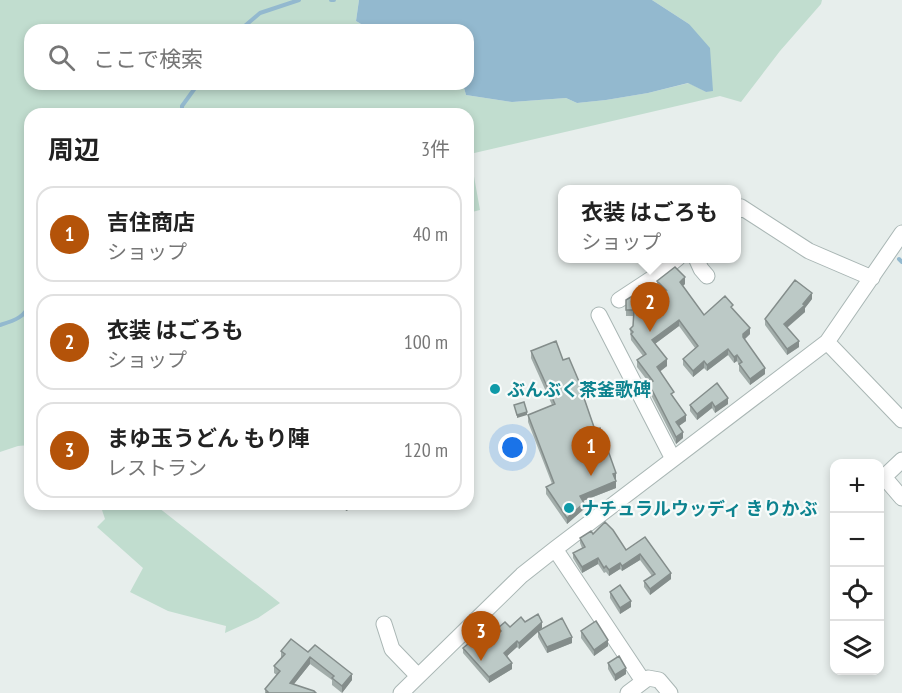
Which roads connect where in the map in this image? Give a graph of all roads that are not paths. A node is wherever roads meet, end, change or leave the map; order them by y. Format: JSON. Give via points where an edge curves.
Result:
{"nodes":[{"id":1,"x":741,"y":210,"type":"edge"},
{"id":2,"x":902,"y":233,"type":"edge"},
{"id":3,"x":672,"y":263,"type":"edge"},
{"id":4,"x":698,"y":263,"type":"edge"},
{"id":5,"x":707,"y":276,"type":"dead end"},
{"id":6,"x":872,"y":278,"type":"junction"},
{"id":7,"x":619,"y":300,"type":"dead end"},
{"id":8,"x":599,"y":315,"type":"dead end"},
{"id":9,"x":827,"y":342,"type":"junction"},
{"id":10,"x":902,"y":420,"type":"edge"},
{"id":11,"x":673,"y":459,"type":"junction"},
{"id":12,"x":902,"y":460,"type":"edge"},
{"id":13,"x":902,"y":498,"type":"edge"},
{"id":14,"x":555,"y":549,"type":"junction"},
{"id":15,"x":384,"y":624,"type":"dead end"},
{"id":16,"x":418,"y":676,"type":"junction"},
{"id":17,"x":643,"y":681,"type":"junction"},
{"id":18,"x":401,"y":693,"type":"edge"},
{"id":19,"x":628,"y":693,"type":"edge"},
{"id":20,"x":670,"y":693,"type":"edge"}],
"edges":[{"from":1,"to":6,"type":"street","via":[[809,251]]},
{"from":2,"to":6,"type":"street"},
{"from":3,"to":7,"type":"street"},
{"from":4,"to":5,"type":"street"},
{"from":6,"to":9,"type":"street"},
{"from":8,"to":11,"type":"street"},
{"from":9,"to":10,"type":"street"},
{"from":9,"to":11,"type":"street"},
{"from":11,"to":14,"type":"street"},
{"from":12,"to":13,"type":"street","via":[[884,477]]},
{"from":14,"to":16,"type":"street","via":[[522,575]]},
{"from":14,"to":17,"type":"street"},
{"from":15,"to":16,"type":"street","via":[[392,650]]},
{"from":16,"to":18,"type":"street"},
{"from":17,"to":19,"type":"street"},
{"from":17,"to":20,"type":"street","via":[[659,680]]}]}
